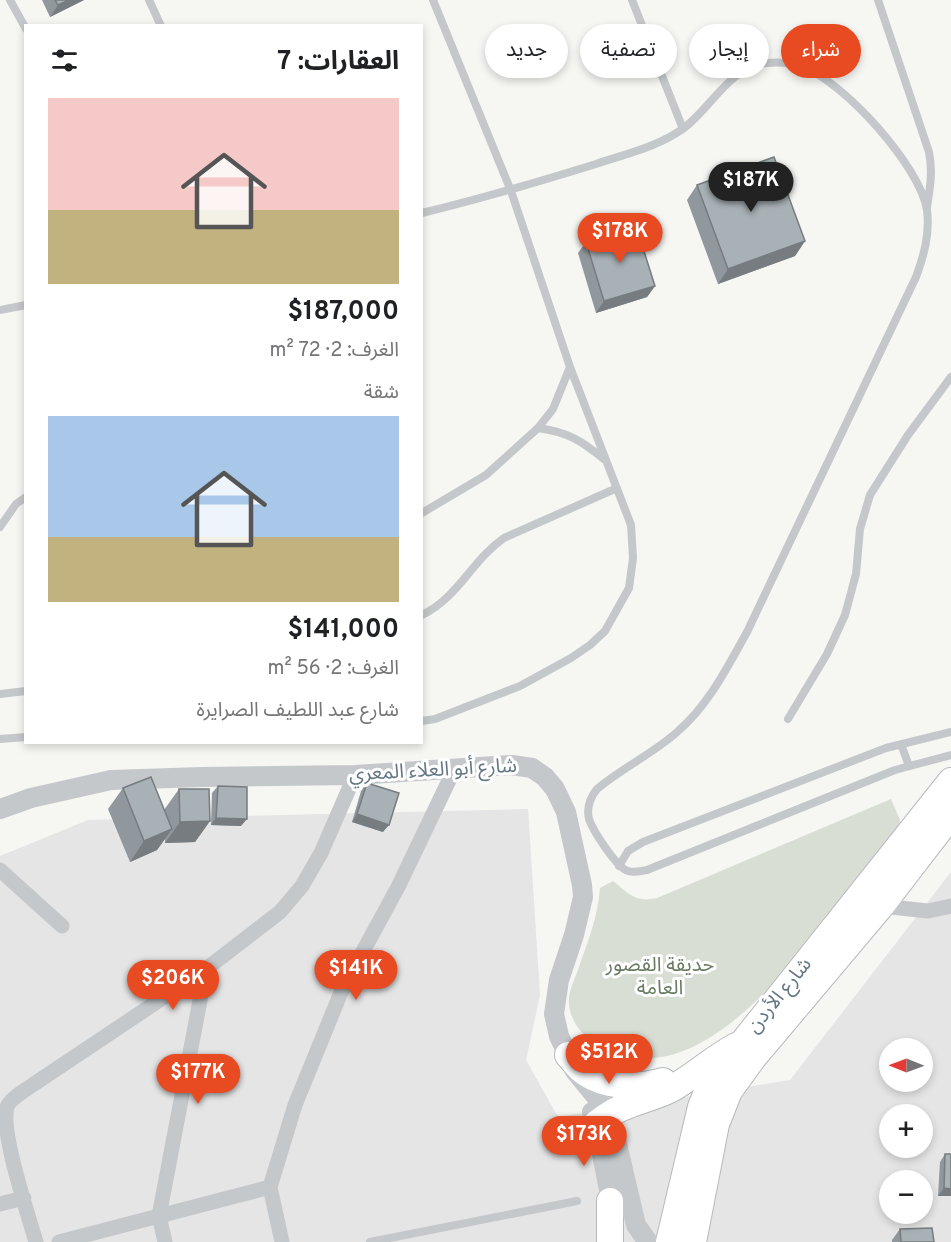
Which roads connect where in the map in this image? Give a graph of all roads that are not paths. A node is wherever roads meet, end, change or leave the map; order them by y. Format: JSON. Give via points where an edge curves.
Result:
{"nodes":[{"id":1,"x":10,"y":0,"type":"edge"},
{"id":2,"x":149,"y":0,"type":"edge"},
{"id":3,"x":433,"y":0,"type":"edge"},
{"id":4,"x":632,"y":0,"type":"edge"},
{"id":5,"x":878,"y":0,"type":"edge"},
{"id":6,"x":160,"y":24,"type":"edge"},
{"id":7,"x":24,"y":25,"type":"edge"},
{"id":8,"x":683,"y":129,"type":"junction"},
{"id":9,"x":511,"y":191,"type":"junction"},
{"id":10,"x":927,"y":209,"type":"junction"},
{"id":11,"x":423,"y":213,"type":"edge"},
{"id":12,"x":24,"y":305,"type":"edge"},
{"id":13,"x":0,"y":310,"type":"edge"},
{"id":14,"x":570,"y":368,"type":"junction"},
{"id":15,"x":951,"y":377,"type":"edge"},
{"id":16,"x":538,"y":428,"type":"junction"},
{"id":17,"x":606,"y":461,"type":"junction"},
{"id":18,"x":617,"y":488,"type":"junction"},
{"id":19,"x":24,"y":498,"type":"edge"},
{"id":20,"x":423,"y":512,"type":"edge"},
{"id":21,"x":0,"y":527,"type":"edge"},
{"id":22,"x":423,"y":614,"type":"edge"},
{"id":23,"x":24,"y":691,"type":"edge"},
{"id":24,"x":0,"y":694,"type":"edge"},
{"id":25,"x":788,"y":719,"type":"dead end"},
{"id":26,"x":423,"y":721,"type":"edge"},
{"id":27,"x":951,"y":732,"type":"edge"},
{"id":28,"x":24,"y":738,"type":"edge"},
{"id":29,"x":0,"y":739,"type":"edge"},
{"id":30,"x":901,"y":744,"type":"junction"},
{"id":31,"x":951,"y":755,"type":"edge"},
{"id":32,"x":909,"y":766,"type":"junction"},
{"id":33,"x":454,"y":770,"type":"junction"},
{"id":34,"x":355,"y":775,"type":"junction"},
{"id":35,"x":951,"y":781,"type":"edge"},
{"id":36,"x":0,"y":809,"type":"edge"},
{"id":37,"x":951,"y":815,"type":"edge"},
{"id":38,"x":619,"y":866,"type":"junction"},
{"id":39,"x":0,"y":870,"type":"edge"},
{"id":40,"x":881,"y":906,"type":"junction"},
{"id":41,"x":951,"y":906,"type":"edge"},
{"id":42,"x":62,"y":926,"type":"dead end"},
{"id":43,"x":206,"y":969,"type":"junction"},
{"id":44,"x":744,"y":1041,"type":"junction"},
{"id":45,"x":568,"y":1055,"type":"junction"},
{"id":46,"x":690,"y":1075,"type":"junction"},
{"id":47,"x":603,"y":1119,"type":"junction"},
{"id":48,"x":270,"y":1187,"type":"junction"},
{"id":49,"x":24,"y":1198,"type":"junction"},
{"id":50,"x":577,"y":1201,"type":"dead end"},
{"id":51,"x":610,"y":1201,"type":"junction"},
{"id":52,"x":0,"y":1204,"type":"edge"},
{"id":53,"x":159,"y":1216,"type":"junction"},
{"id":54,"x":36,"y":1242,"type":"edge"},
{"id":55,"x":59,"y":1242,"type":"edge"},
{"id":56,"x":165,"y":1242,"type":"edge"},
{"id":57,"x":282,"y":1242,"type":"edge"},
{"id":58,"x":370,"y":1242,"type":"edge"},
{"id":59,"x":610,"y":1242,"type":"edge"},
{"id":60,"x":622,"y":1242,"type":"edge"},
{"id":61,"x":648,"y":1242,"type":"edge"},
{"id":62,"x":669,"y":1242,"type":"edge"},
{"id":63,"x":693,"y":1242,"type":"edge"}],
"edges":[{"from":1,"to":7,"type":"lane"},
{"from":2,"to":6,"type":"lane"},
{"from":3,"to":9,"type":"lane"},
{"from":4,"to":8,"type":"lane"},
{"from":5,"to":10,"type":"lane","via":[[929,152],[932,181]]},
{"from":8,"to":9,"type":"lane","via":[[645,148]]},
{"from":8,"to":10,"type":"lane","via":[[741,71],[765,63],[803,67],[837,88],[892,143],[916,178]]},
{"from":9,"to":11,"type":"lane"},
{"from":9,"to":14,"type":"lane"},
{"from":10,"to":38,"type":"lane","via":[[927,243],[916,276],[724,674],[676,734],[605,782],[590,797],[589,819]]},
{"from":12,"to":13,"type":"lane"},
{"from":14,"to":16,"type":"lane","via":[[553,409]]},
{"from":14,"to":17,"type":"lane"},
{"from":15,"to":25,"type":"lane","via":[[870,495],[845,615]]},
{"from":16,"to":17,"type":"lane","via":[[575,437]]},
{"from":16,"to":20,"type":"lane","via":[[486,475]]},
{"from":17,"to":18,"type":"lane"},
{"from":18,"to":22,"type":"lane","via":[[504,538],[486,552],[446,600]]},
{"from":18,"to":26,"type":"lane","via":[[631,525],[633,558],[629,588],[604,631],[571,658],[520,686]]},
{"from":19,"to":21,"type":"lane"},
{"from":23,"to":24,"type":"lane"},
{"from":27,"to":30,"type":"lane"},
{"from":28,"to":29,"type":"lane"},
{"from":30,"to":32,"type":"lane"},
{"from":30,"to":38,"type":"lane","via":[[642,842],[628,851]]},
{"from":31,"to":32,"type":"lane"},
{"from":32,"to":38,"type":"lane","via":[[660,866],[637,872]]},
{"from":33,"to":34,"type":"street","name":"شارع أبو العلاء المعري"},
{"from":33,"to":45,"type":"street","name":"شارع أبو العلاء المعري","via":[[512,765],[532,768],[555,789],[566,812],[583,897],[559,980],[554,1014]]},
{"from":33,"to":48,"type":"street","via":[[398,887],[342,990],[295,1105]]},
{"from":34,"to":36,"type":"street","name":"شارع أبو العلاء المعري","via":[[111,780]]},
{"from":34,"to":43,"type":"street","via":[[302,886],[280,912]]},
{"from":35,"to":44,"type":"highway","name":"شارع الأردن"},
{"from":37,"to":40,"type":"highway","name":"شارع الأردن"},
{"from":39,"to":42,"type":"street"},
{"from":40,"to":41,"type":"street","via":[[928,910]]},
{"from":40,"to":63,"type":"highway","name":"شارع الأردن","via":[[729,1091],[716,1124]]},
{"from":43,"to":49,"type":"street","via":[[8,1105],[8,1137]]},
{"from":43,"to":53,"type":"street"},
{"from":44,"to":46,"type":"highway"},
{"from":44,"to":62,"type":"highway","name":"شارع الأردن","via":[[701,1107]]},
{"from":45,"to":46,"type":"highway","via":[[585,1072],[614,1084],[649,1085]]},
{"from":45,"to":47,"type":"street","name":"شارع أبو العلاء المعري"},
{"from":46,"to":47,"type":"highway","via":[[672,1088]]},
{"from":47,"to":51,"type":"street"},
{"from":47,"to":61,"type":"street","name":"شارع أبو العلاء المعري","via":[[636,1225]]},
{"from":48,"to":53,"type":"street"},
{"from":48,"to":57,"type":"street"},
{"from":49,"to":52,"type":"street"},
{"from":49,"to":54,"type":"street"},
{"from":50,"to":58,"type":"lane"},
{"from":51,"to":59,"type":"highway"},
{"from":51,"to":60,"type":"street"},
{"from":53,"to":55,"type":"street"},
{"from":53,"to":56,"type":"street"}]}
